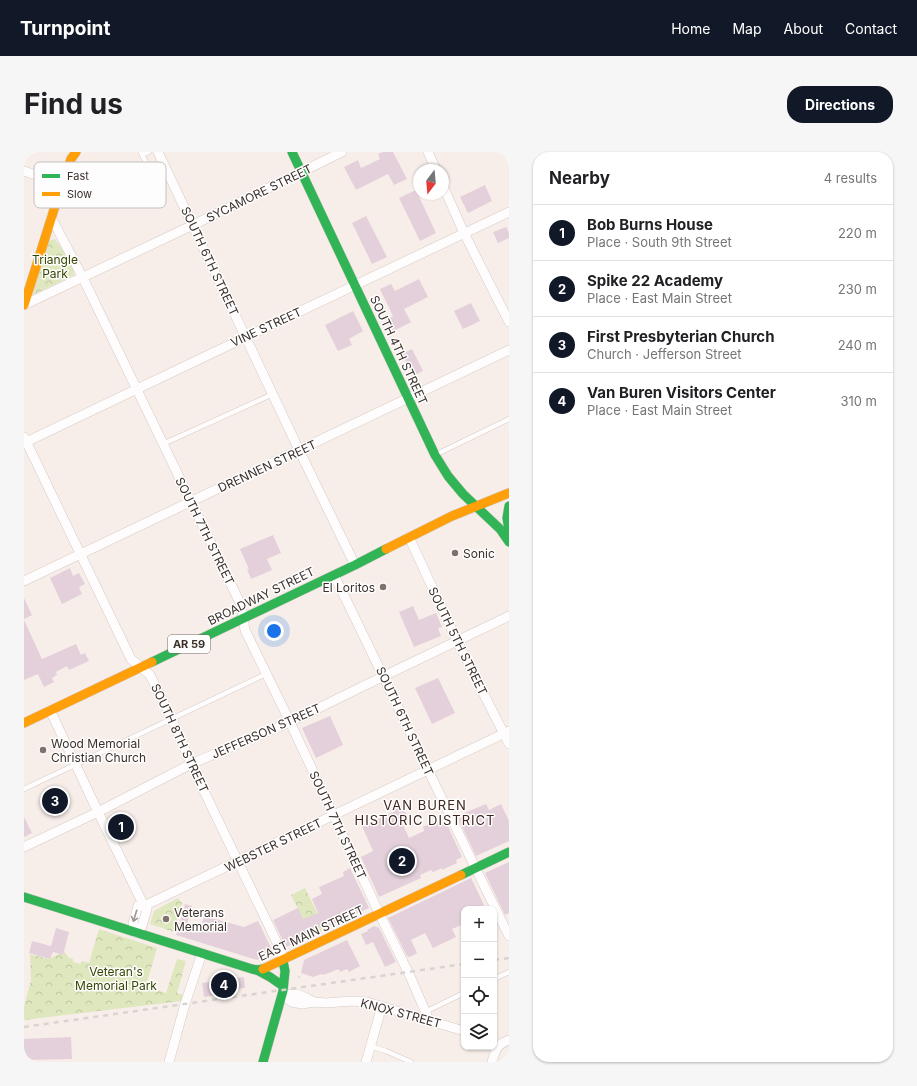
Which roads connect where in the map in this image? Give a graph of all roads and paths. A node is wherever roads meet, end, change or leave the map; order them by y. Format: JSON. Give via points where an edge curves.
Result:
{"nodes":[{"id":1,"x":76,"y":152,"type":"edge"},
{"id":2,"x":149,"y":152,"type":"edge"},
{"id":3,"x":158,"y":152,"type":"edge"},
{"id":4,"x":292,"y":152,"type":"edge"},
{"id":5,"x":342,"y":152,"type":"edge"},
{"id":6,"x":428,"y":152,"type":"edge"},
{"id":7,"x":141,"y":153,"type":"edge"},
{"id":8,"x":70,"y":162,"type":"edge"},
{"id":9,"x":146,"y":162,"type":"edge"},
{"id":10,"x":163,"y":162,"type":"edge"},
{"id":11,"x":433,"y":164,"type":"edge"},
{"id":12,"x":166,"y":169,"type":"edge"},
{"id":13,"x":24,"y":171,"type":"edge"},
{"id":14,"x":301,"y":172,"type":"junction"},
{"id":15,"x":34,"y":174,"type":"edge"},
{"id":16,"x":449,"y":199,"type":"edge"},
{"id":17,"x":54,"y":208,"type":"edge"},
{"id":18,"x":509,"y":212,"type":"edge"},
{"id":19,"x":51,"y":217,"type":"junction"},
{"id":20,"x":193,"y":225,"type":"junction"},
{"id":21,"x":464,"y":233,"type":"junction"},
{"id":22,"x":83,"y":278,"type":"junction"},
{"id":23,"x":355,"y":285,"type":"junction"},
{"id":24,"x":24,"y":305,"type":"edge"},
{"id":25,"x":509,"y":322,"type":"edge"},
{"id":26,"x":246,"y":336,"type":"junction"},
{"id":27,"x":509,"y":350,"type":"edge"},
{"id":28,"x":136,"y":390,"type":"junction"},
{"id":29,"x":273,"y":394,"type":"junction"},
{"id":30,"x":409,"y":398,"type":"junction"},
{"id":31,"x":509,"y":419,"type":"edge"},
{"id":32,"x":25,"y":441,"type":"edge"},
{"id":33,"x":162,"y":444,"type":"junction"},
{"id":34,"x":299,"y":450,"type":"junction"},
{"id":35,"x":435,"y":455,"type":"junction"},
{"id":36,"x":509,"y":493,"type":"edge"},
{"id":37,"x":190,"y":502,"type":"junction"},
{"id":38,"x":509,"y":506,"type":"edge"},
{"id":39,"x":477,"y":507,"type":"junction"},
{"id":40,"x":509,"y":530,"type":"edge"},
{"id":41,"x":409,"y":537,"type":"junction"},
{"id":42,"x":509,"y":542,"type":"edge"},
{"id":43,"x":80,"y":554,"type":"junction"},
{"id":44,"x":355,"y":565,"type":"junction"},
{"id":45,"x":334,"y":575,"type":"junction"},
{"id":46,"x":24,"y":581,"type":"edge"},
{"id":47,"x":509,"y":616,"type":"edge"},
{"id":48,"x":243,"y":618,"type":"junction"},
{"id":49,"x":457,"y":641,"type":"junction"},
{"id":50,"x":141,"y":667,"type":"junction"},
{"id":51,"x":266,"y":674,"type":"junction"},
{"id":52,"x":384,"y":676,"type":"junction"},
{"id":53,"x":50,"y":710,"type":"junction"},
{"id":54,"x":25,"y":719,"type":"edge"},
{"id":55,"x":172,"y":719,"type":"junction"},
{"id":56,"x":290,"y":722,"type":"junction"},
{"id":57,"x":507,"y":732,"type":"edge"},
{"id":58,"x":509,"y":744,"type":"edge"},
{"id":59,"x":76,"y":764,"type":"junction"},
{"id":60,"x":191,"y":764,"type":"junction"},
{"id":61,"x":428,"y":770,"type":"junction"},
{"id":62,"x":24,"y":789,"type":"edge"},
{"id":63,"x":98,"y":812,"type":"junction"},
{"id":64,"x":334,"y":816,"type":"junction"},
{"id":65,"x":24,"y":847,"type":"edge"},
{"id":66,"x":509,"y":852,"type":"edge"},
{"id":67,"x":238,"y":861,"type":"junction"},
{"id":68,"x":475,"y":868,"type":"junction"},
{"id":69,"x":24,"y":897,"type":"edge"},
{"id":70,"x":144,"y":906,"type":"junction"},
{"id":71,"x":380,"y":913,"type":"junction"},
{"id":72,"x":136,"y":933,"type":"junction"},
{"id":73,"x":509,"y":936,"type":"edge"},
{"id":74,"x":202,"y":953,"type":"junction"},
{"id":75,"x":283,"y":961,"type":"junction"},
{"id":76,"x":258,"y":970,"type":"junction"},
{"id":77,"x":509,"y":972,"type":"edge"},
{"id":78,"x":496,"y":978,"type":"edge"},
{"id":79,"x":282,"y":991,"type":"junction"},
{"id":80,"x":461,"y":995,"type":"edge"},
{"id":81,"x":382,"y":1006,"type":"junction"},
{"id":82,"x":427,"y":1016,"type":"junction"},
{"id":83,"x":461,"y":1029,"type":"edge"},
{"id":84,"x":497,"y":1040,"type":"edge"},
{"id":85,"x":507,"y":1042,"type":"edge"},
{"id":86,"x":370,"y":1046,"type":"junction"},
{"id":87,"x":169,"y":1062,"type":"edge"},
{"id":88,"x":263,"y":1062,"type":"edge"},
{"id":89,"x":366,"y":1062,"type":"edge"},
{"id":90,"x":411,"y":1062,"type":"edge"},
{"id":91,"x":492,"y":1062,"type":"edge"}],
"edges":[{"from":1,"to":8,"type":"main road"},
{"from":2,"to":7,"type":"lane"},
{"from":3,"to":10,"type":"street","name":"SOUTH 6TH STREET"},
{"from":4,"to":14,"type":"main road","name":"SOUTH 4TH STREET"},
{"from":5,"to":14,"type":"street","name":"SYCAMORE STREET"},
{"from":6,"to":11,"type":"street"},
{"from":7,"to":9,"type":"lane"},
{"from":12,"to":20,"type":"street","name":"SOUTH 6TH STREET"},
{"from":13,"to":15,"type":"street"},
{"from":14,"to":20,"type":"street","name":"SYCAMORE STREET"},
{"from":14,"to":23,"type":"main road","name":"SOUTH 4TH STREET"},
{"from":16,"to":21,"type":"street"},
{"from":17,"to":19,"type":"main road"},
{"from":18,"to":21,"type":"street","name":"VINE STREET"},
{"from":19,"to":22,"type":"street","name":"SOUTH 7TH STREET"},
{"from":19,"to":24,"type":"main road"},
{"from":20,"to":22,"type":"street","name":"SYCAMORE STREET"},
{"from":20,"to":26,"type":"street","name":"SOUTH 6TH STREET"},
{"from":21,"to":23,"type":"street","name":"VINE STREET"},
{"from":21,"to":25,"type":"street"},
{"from":22,"to":24,"type":"street","name":"SYCAMORE STREET"},
{"from":22,"to":28,"type":"street","name":"SOUTH 7TH STREET"},
{"from":23,"to":26,"type":"street","name":"VINE STREET"},
{"from":23,"to":30,"type":"main road","name":"SOUTH 4TH STREET"},
{"from":26,"to":28,"type":"street","name":"VINE STREET"},
{"from":26,"to":29,"type":"street","name":"SOUTH 6TH STREET"},
{"from":27,"to":30,"type":"street","name":"DRENNEN STREET"},
{"from":28,"to":32,"type":"street","name":"VINE STREET"},
{"from":28,"to":33,"type":"street","name":"SOUTH 7TH STREET"},
{"from":29,"to":33,"type":"lane"},
{"from":29,"to":34,"type":"street","name":"SOUTH 6TH STREET"},
{"from":30,"to":34,"type":"street","name":"DRENNEN STREET"},
{"from":30,"to":35,"type":"main road","name":"SOUTH 4TH STREET"},
{"from":31,"to":35,"type":"lane"},
{"from":32,"to":43,"type":"street","name":"SOUTH 8TH STREET"},
{"from":33,"to":37,"type":"street","name":"SOUTH 7TH STREET"},
{"from":34,"to":37,"type":"street","name":"DRENNEN STREET"},
{"from":34,"to":44,"type":"street","name":"SOUTH 6TH STREET"},
{"from":35,"to":39,"type":"main road","name":"SOUTH 4TH STREET","via":[[448,476]]},
{"from":36,"to":39,"type":"main road","name":"BROADWAY STREET"},
{"from":37,"to":43,"type":"street","name":"DRENNEN STREET"},
{"from":37,"to":48,"type":"street","name":"SOUTH 7TH STREET","via":[[241,605]]},
{"from":38,"to":40,"type":"main road","via":[[506,521]]},
{"from":39,"to":41,"type":"main road","name":"BROADWAY STREET","number":"AR 59"},
{"from":39,"to":42,"type":"main road","name":"SOUTH 4TH STREET","via":[[500,529]]},
{"from":41,"to":44,"type":"main road","name":"BROADWAY STREET","number":"AR 59"},
{"from":41,"to":49,"type":"street","name":"SOUTH 5TH STREET"},
{"from":43,"to":46,"type":"street","name":"DRENNEN STREET"},
{"from":43,"to":50,"type":"street","name":"SOUTH 8TH STREET","via":[[131,659]]},
{"from":44,"to":45,"type":"main road","name":"BROADWAY STREET","number":"AR 59"},
{"from":45,"to":48,"type":"main road","name":"BROADWAY STREET","number":"AR 59"},
{"from":45,"to":52,"type":"street","name":"SOUTH 6TH STREET"},
{"from":47,"to":49,"type":"street","name":"JEFFERSON STREET"},
{"from":48,"to":50,"type":"main road","name":"BROADWAY STREET","number":"AR 59"},
{"from":48,"to":51,"type":"street","name":"SOUTH 7TH STREET","via":[[245,630]]},
{"from":49,"to":52,"type":"street","name":"JEFFERSON STREET"},
{"from":49,"to":57,"type":"street","name":"SOUTH 5TH STREET"},
{"from":50,"to":53,"type":"main road","name":"BROADWAY STREET","number":"AR 59"},
{"from":50,"to":55,"type":"street","name":"SOUTH 8TH STREET","via":[[150,675]]},
{"from":51,"to":55,"type":"lane"},
{"from":51,"to":56,"type":"street","name":"SOUTH 7TH STREET"},
{"from":52,"to":56,"type":"street","name":"JEFFERSON STREET"},
{"from":52,"to":61,"type":"street","name":"SOUTH 6TH STREET"},
{"from":53,"to":54,"type":"main road","name":"BROADWAY STREET","number":"AR 59"},
{"from":53,"to":59,"type":"street"},
{"from":55,"to":59,"type":"lane"},
{"from":55,"to":60,"type":"street","name":"SOUTH 8TH STREET"},
{"from":56,"to":60,"type":"street","name":"JEFFERSON STREET"},
{"from":56,"to":64,"type":"street","name":"SOUTH 7TH STREET"},
{"from":57,"to":58,"type":"street","name":"SOUTH 5TH STREET"},
{"from":57,"to":61,"type":"street","name":"WEBSTER STREET"},
{"from":59,"to":62,"type":"lane"},
{"from":59,"to":63,"type":"street"},
{"from":60,"to":63,"type":"street","name":"JEFFERSON STREET"},
{"from":60,"to":67,"type":"street","name":"SOUTH 8TH STREET"},
{"from":61,"to":64,"type":"street","name":"WEBSTER STREET"},
{"from":61,"to":68,"type":"street","name":"SOUTH 6TH STREET"},
{"from":63,"to":65,"type":"street","name":"JEFFERSON STREET"},
{"from":63,"to":70,"type":"street"},
{"from":64,"to":67,"type":"street","name":"WEBSTER STREET"},
{"from":64,"to":71,"type":"street","name":"SOUTH 7TH STREET"},
{"from":66,"to":68,"type":"main road","name":"EAST MAIN STREET"},
{"from":67,"to":70,"type":"street","name":"WEBSTER STREET"},
{"from":67,"to":75,"type":"street","name":"SOUTH 8TH STREET","via":[[281,951]]},
{"from":68,"to":71,"type":"main road","name":"EAST MAIN STREET"},
{"from":68,"to":73,"type":"street","name":"SOUTH 6TH STREET"},
{"from":69,"to":72,"type":"main road","name":"EAST MAIN STREET"},
{"from":70,"to":72,"type":"street","via":[[147,909],[142,926]]},
{"from":71,"to":75,"type":"main road","name":"EAST MAIN STREET"},
{"from":71,"to":82,"type":"street","name":"SOUTH 7TH STREET"},
{"from":72,"to":74,"type":"main road","name":"EAST MAIN STREET"},
{"from":74,"to":76,"type":"main road","name":"EAST MAIN STREET"},
{"from":74,"to":87,"type":"street"},
{"from":75,"to":76,"type":"main road","name":"EAST MAIN STREET"},
{"from":75,"to":79,"type":"main road","via":[[285,971]]},
{"from":76,"to":79,"type":"main road","via":[[270,977]]},
{"from":77,"to":78,"type":"lane"},
{"from":79,"to":81,"type":"street","name":"KNOX STREET","via":[[294,993],[314,1002],[362,1001]]},
{"from":79,"to":88,"type":"main road"},
{"from":80,"to":82,"type":"lane"},
{"from":81,"to":82,"type":"street","name":"KNOX STREET"},
{"from":81,"to":86,"type":"street"},
{"from":82,"to":83,"type":"street","name":"KNOX STREET"},
{"from":84,"to":85,"type":"street"},
{"from":85,"to":91,"type":"street","via":[[497,1047]]},
{"from":86,"to":89,"type":"street"},
{"from":86,"to":90,"type":"lane"}]}
